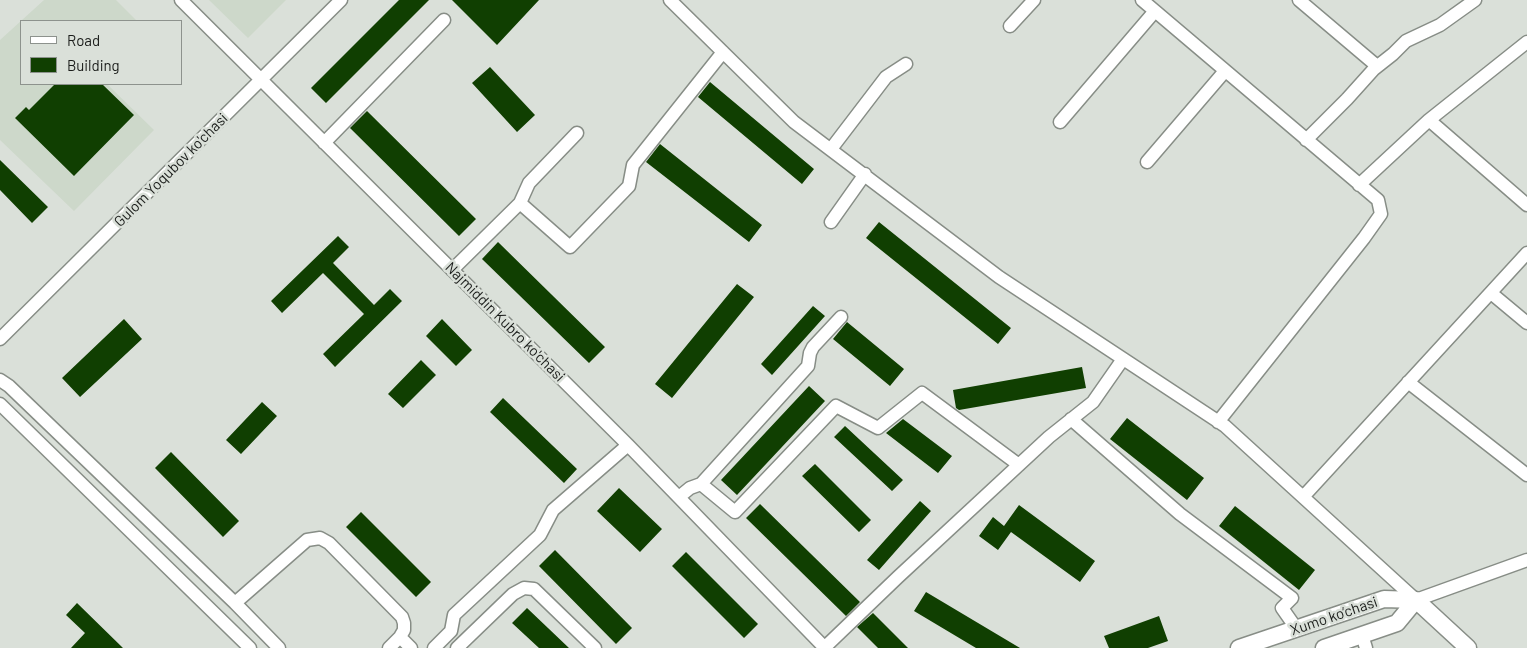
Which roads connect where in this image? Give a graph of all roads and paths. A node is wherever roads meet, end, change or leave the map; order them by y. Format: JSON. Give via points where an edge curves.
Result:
{"nodes":[{"id":1,"x":181,"y":0,"type":"edge"},
{"id":2,"x":341,"y":0,"type":"edge"},
{"id":3,"x":670,"y":0,"type":"edge"},
{"id":4,"x":1034,"y":0,"type":"edge"},
{"id":5,"x":1142,"y":0,"type":"edge"},
{"id":6,"x":1299,"y":0,"type":"edge"},
{"id":7,"x":1465,"y":2,"type":"edge"},
{"id":8,"x":1155,"y":11,"type":"junction"},
{"id":9,"x":444,"y":20,"type":"dead end"},
{"id":10,"x":1010,"y":26,"type":"dead end"},
{"id":11,"x":1527,"y":42,"type":"edge"},
{"id":12,"x":723,"y":52,"type":"junction"},
{"id":13,"x":906,"y":64,"type":"dead end"},
{"id":14,"x":1377,"y":66,"type":"junction"},
{"id":15,"x":1225,"y":71,"type":"junction"},
{"id":16,"x":261,"y":80,"type":"junction"},
{"id":17,"x":1429,"y":120,"type":"junction"},
{"id":18,"x":1060,"y":122,"type":"dead end"},
{"id":19,"x":578,"y":132,"type":"dead end"},
{"id":20,"x":1306,"y":140,"type":"junction"},
{"id":21,"x":324,"y":142,"type":"junction"},
{"id":22,"x":831,"y":149,"type":"junction"},
{"id":23,"x":1147,"y":162,"type":"dead end"},
{"id":24,"x":865,"y":174,"type":"junction"},
{"id":25,"x":1359,"y":185,"type":"junction"},
{"id":26,"x":520,"y":203,"type":"junction"},
{"id":27,"x":1527,"y":205,"type":"edge"},
{"id":28,"x":831,"y":222,"type":"dead end"},
{"id":29,"x":1527,"y":253,"type":"edge"},
{"id":30,"x":452,"y":270,"type":"junction"},
{"id":31,"x":1491,"y":293,"type":"junction"},
{"id":32,"x":841,"y":317,"type":"dead end"},
{"id":33,"x":1527,"y":323,"type":"edge"},
{"id":34,"x":0,"y":339,"type":"edge"},
{"id":35,"x":1123,"y":359,"type":"junction"},
{"id":36,"x":0,"y":380,"type":"edge"},
{"id":37,"x":1408,"y":382,"type":"junction"},
{"id":38,"x":0,"y":404,"type":"edge"},
{"id":39,"x":1072,"y":419,"type":"junction"},
{"id":40,"x":1218,"y":422,"type":"junction"},
{"id":41,"x":628,"y":445,"type":"junction"},
{"id":42,"x":1019,"y":465,"type":"junction"},
{"id":43,"x":1527,"y":475,"type":"edge"},
{"id":44,"x":701,"y":484,"type":"junction"},
{"id":45,"x":679,"y":497,"type":"junction"},
{"id":46,"x":1303,"y":497,"type":"junction"},
{"id":47,"x":1527,"y":560,"type":"edge"},
{"id":48,"x":1416,"y":600,"type":"junction"},
{"id":49,"x":235,"y":603,"type":"junction"},
{"id":50,"x":1296,"y":628,"type":"junction"},
{"id":51,"x":400,"y":637,"type":"junction"},
{"id":52,"x":1364,"y":642,"type":"edge"},
{"id":53,"x":250,"y":648,"type":"edge"},
{"id":54,"x":278,"y":648,"type":"edge"},
{"id":55,"x":389,"y":648,"type":"edge"},
{"id":56,"x":411,"y":648,"type":"edge"},
{"id":57,"x":434,"y":648,"type":"edge"},
{"id":58,"x":457,"y":648,"type":"edge"},
{"id":59,"x":595,"y":648,"type":"edge"},
{"id":60,"x":824,"y":648,"type":"edge"},
{"id":61,"x":1239,"y":648,"type":"edge"},
{"id":62,"x":1324,"y":648,"type":"edge"},
{"id":63,"x":1468,"y":648,"type":"edge"}],
"edges":[{"from":1,"to":16,"type":"street","name":"Najmiddin Kubro ko'chasi"},
{"from":2,"to":16,"type":"street","name":"Gulom Yoqubov ko'chasi"},
{"from":3,"to":12,"type":"street"},
{"from":4,"to":10,"type":"street"},
{"from":5,"to":8,"type":"street"},
{"from":6,"to":14,"type":"street"},
{"from":7,"to":14,"type":"street","via":[[1440,25],[1406,41]]},
{"from":8,"to":15,"type":"street"},
{"from":8,"to":18,"type":"street"},
{"from":9,"to":21,"type":"street"},
{"from":11,"to":17,"type":"street"},
{"from":12,"to":22,"type":"street","via":[[794,122]]},
{"from":12,"to":26,"type":"street","via":[[633,165],[629,186],[570,247]]},
{"from":13,"to":22,"type":"street","via":[[886,78]]},
{"from":14,"to":20,"type":"street"},
{"from":15,"to":20,"type":"street"},
{"from":15,"to":23,"type":"street"},
{"from":16,"to":21,"type":"street","name":"Najmiddin Kubro ko'chasi"},
{"from":16,"to":34,"type":"street","name":"Gulom Yoqubov ko'chasi"},
{"from":17,"to":25,"type":"street"},
{"from":17,"to":27,"type":"street"},
{"from":19,"to":26,"type":"street","via":[[529,183]]},
{"from":20,"to":25,"type":"street"},
{"from":21,"to":30,"type":"street","name":"Najmiddin Kubro ko'chasi"},
{"from":22,"to":24,"type":"street"},
{"from":24,"to":28,"type":"street"},
{"from":24,"to":35,"type":"street","via":[[999,277]]},
{"from":25,"to":40,"type":"street","via":[[1378,200],[1381,214]]},
{"from":26,"to":30,"type":"street"},
{"from":29,"to":31,"type":"street"},
{"from":30,"to":41,"type":"street","name":"Najmiddin Kubro ko'chasi"},
{"from":31,"to":33,"type":"street"},
{"from":31,"to":37,"type":"street"},
{"from":32,"to":44,"type":"street","via":[[813,347],[808,366]]},
{"from":35,"to":39,"type":"street","via":[[1093,402]]},
{"from":35,"to":40,"type":"street"},
{"from":36,"to":49,"type":"street"},
{"from":37,"to":43,"type":"street"},
{"from":37,"to":46,"type":"street"},
{"from":38,"to":53,"type":"street"},
{"from":39,"to":42,"type":"street"},
{"from":39,"to":50,"type":"street","via":[[1180,514],[1292,598],[1282,608]]},
{"from":40,"to":46,"type":"street"},
{"from":41,"to":45,"type":"street","name":"Najmiddin Kubro ko'chasi"},
{"from":41,"to":57,"type":"street","via":[[553,510],[540,535],[454,615],[452,631]]},
{"from":42,"to":44,"type":"street","via":[[922,393],[878,428],[836,406],[735,512]]},
{"from":42,"to":60,"type":"street"},
{"from":44,"to":45,"type":"street"},
{"from":45,"to":60,"type":"street","name":"Najmiddin Kubro ko'chasi"},
{"from":46,"to":48,"type":"street"},
{"from":47,"to":48,"type":"street"},
{"from":48,"to":50,"type":"main road","name":"Xumo ko’chasi","via":[[1384,598]]},
{"from":48,"to":52,"type":"main road","name":"Xumo ko’chasi","via":[[1397,623]]},
{"from":48,"to":63,"type":"main road"},
{"from":49,"to":51,"type":"street","via":[[307,540],[320,538],[329,543],[402,617],[404,630]]},
{"from":49,"to":54,"type":"street"},
{"from":50,"to":61,"type":"main road","name":"Xumo ko’chasi"},
{"from":51,"to":55,"type":"street"},
{"from":51,"to":56,"type":"street"},
{"from":52,"to":62,"type":"main road","name":"Xumo ko’chasi"},
{"from":58,"to":59,"type":"street","via":[[513,594],[524,588],[534,589]]}]}
